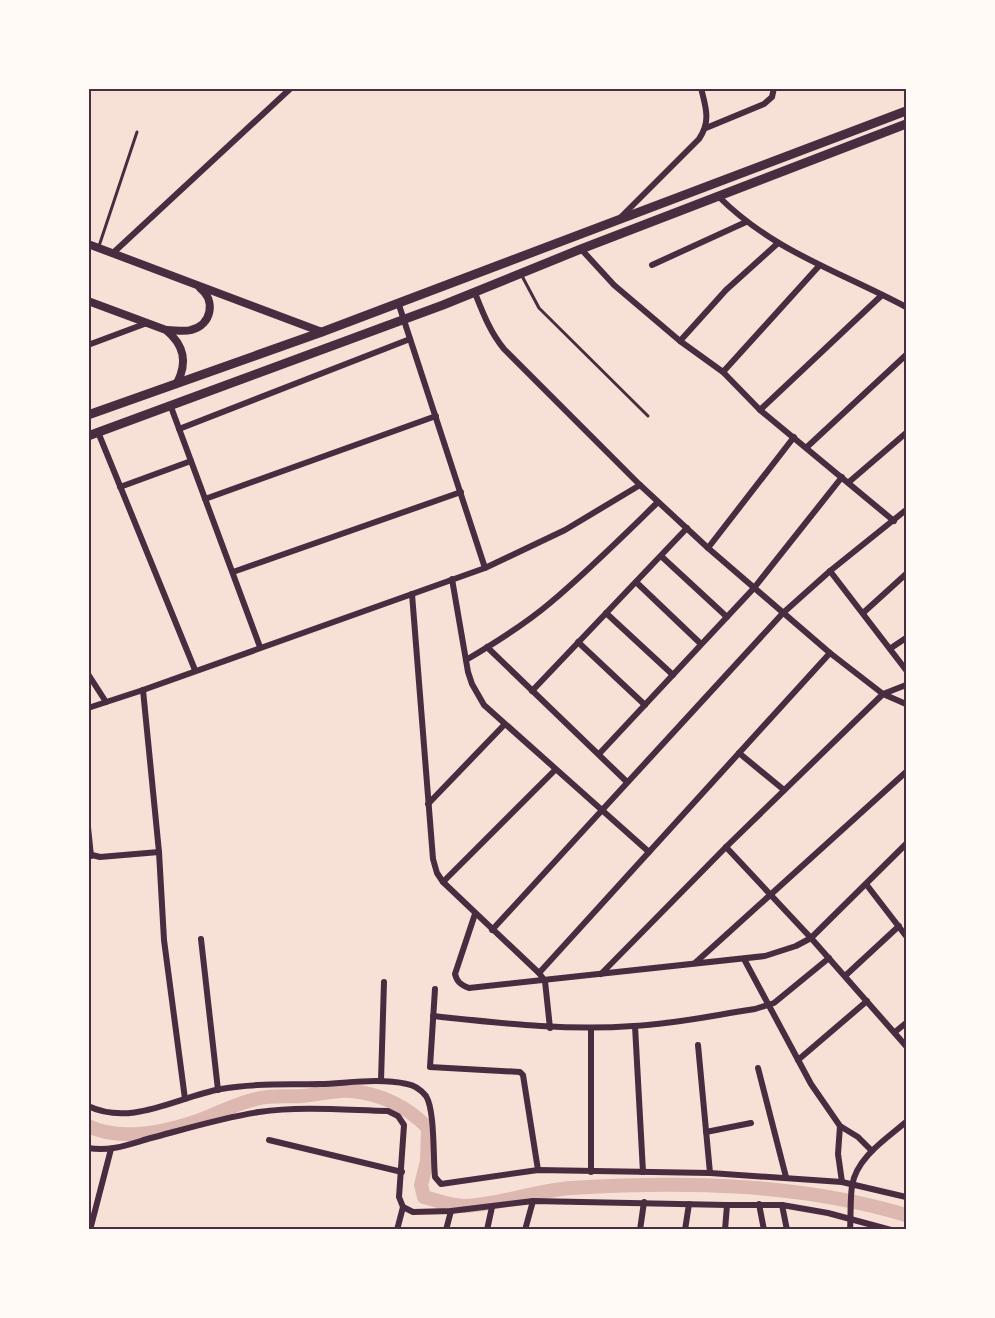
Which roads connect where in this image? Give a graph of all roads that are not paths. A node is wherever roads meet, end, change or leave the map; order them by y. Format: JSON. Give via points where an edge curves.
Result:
{"nodes":[{"id":1,"x":291,"y":88,"type":"edge"},
{"id":2,"x":701,"y":88,"type":"edge"},
{"id":3,"x":774,"y":88,"type":"edge"},
{"id":4,"x":906,"y":111,"type":"edge"},
{"id":5,"x":906,"y":124,"type":"edge"},
{"id":6,"x":706,"y":128,"type":"junction"},
{"id":7,"x":137,"y":132,"type":"dead end"},
{"id":8,"x":718,"y":196,"type":"junction"},
{"id":9,"x":619,"y":219,"type":"junction"},
{"id":10,"x":746,"y":222,"type":"junction"},
{"id":11,"x":88,"y":244,"type":"edge"},
{"id":12,"x":777,"y":244,"type":"junction"},
{"id":13,"x":99,"y":248,"type":"junction"},
{"id":14,"x":581,"y":249,"type":"junction"},
{"id":15,"x":113,"y":254,"type":"junction"},
{"id":16,"x":652,"y":265,"type":"dead end"},
{"id":17,"x":819,"y":266,"type":"junction"},
{"id":18,"x":521,"y":274,"type":"junction"},
{"id":19,"x":194,"y":283,"type":"junction"},
{"id":20,"x":436,"y":288,"type":"junction"},
{"id":21,"x":475,"y":293,"type":"junction"},
{"id":22,"x":882,"y":295,"type":"junction"},
{"id":23,"x":89,"y":301,"type":"edge"},
{"id":24,"x":398,"y":302,"type":"junction"},
{"id":25,"x":442,"y":305,"type":"junction"},
{"id":26,"x":906,"y":307,"type":"edge"},
{"id":27,"x":404,"y":320,"type":"junction"},
{"id":28,"x":147,"y":323,"type":"junction"},
{"id":29,"x":166,"y":330,"type":"junction"},
{"id":30,"x":322,"y":332,"type":"junction"},
{"id":31,"x":410,"y":339,"type":"junction"},
{"id":32,"x":680,"y":341,"type":"junction"},
{"id":33,"x":88,"y":345,"type":"edge"},
{"id":34,"x":906,"y":355,"type":"edge"},
{"id":35,"x":723,"y":372,"type":"junction"},
{"id":36,"x":177,"y":383,"type":"junction"},
{"id":37,"x":171,"y":407,"type":"junction"},
{"id":38,"x":760,"y":410,"type":"junction"},
{"id":39,"x":88,"y":415,"type":"edge"},
{"id":40,"x":436,"y":416,"type":"junction"},
{"id":41,"x":648,"y":416,"type":"dead end"},
{"id":42,"x":179,"y":429,"type":"junction"},
{"id":43,"x":906,"y":433,"type":"edge"},
{"id":44,"x":93,"y":434,"type":"edge"},
{"id":45,"x":794,"y":437,"type":"junction"},
{"id":46,"x":807,"y":447,"type":"junction"},
{"id":47,"x":191,"y":461,"type":"junction"},
{"id":48,"x":842,"y":477,"type":"junction"},
{"id":49,"x":849,"y":482,"type":"junction"},
{"id":50,"x":640,"y":485,"type":"junction"},
{"id":51,"x":120,"y":487,"type":"junction"},
{"id":52,"x":461,"y":492,"type":"junction"},
{"id":53,"x":205,"y":499,"type":"junction"},
{"id":54,"x":658,"y":502,"type":"junction"},
{"id":55,"x":906,"y":510,"type":"edge"},
{"id":56,"x":894,"y":520,"type":"junction"},
{"id":57,"x":687,"y":528,"type":"junction"},
{"id":58,"x":708,"y":548,"type":"junction"},
{"id":59,"x":661,"y":556,"type":"junction"},
{"id":60,"x":485,"y":568,"type":"junction"},
{"id":61,"x":233,"y":572,"type":"junction"},
{"id":62,"x":830,"y":572,"type":"junction"},
{"id":63,"x":906,"y":574,"type":"edge"},
{"id":64,"x":452,"y":579,"type":"junction"},
{"id":65,"x":636,"y":582,"type":"junction"},
{"id":66,"x":754,"y":588,"type":"junction"},
{"id":67,"x":412,"y":594,"type":"junction"},
{"id":68,"x":606,"y":613,"type":"junction"},
{"id":69,"x":783,"y":613,"type":"junction"},
{"id":70,"x":863,"y":614,"type":"junction"},
{"id":71,"x":727,"y":617,"type":"junction"},
{"id":72,"x":906,"y":638,"type":"edge"},
{"id":73,"x":578,"y":642,"type":"junction"},
{"id":74,"x":701,"y":644,"type":"junction"},
{"id":75,"x":260,"y":647,"type":"junction"},
{"id":76,"x":487,"y":647,"type":"junction"},
{"id":77,"x":891,"y":648,"type":"junction"},
{"id":78,"x":830,"y":653,"type":"junction"},
{"id":79,"x":466,"y":660,"type":"junction"},
{"id":80,"x":195,"y":670,"type":"junction"},
{"id":81,"x":906,"y":670,"type":"edge"},
{"id":82,"x":88,"y":674,"type":"edge"},
{"id":83,"x":673,"y":675,"type":"junction"},
{"id":84,"x":906,"y":685,"type":"edge"},
{"id":85,"x":143,"y":690,"type":"junction"},
{"id":86,"x":532,"y":691,"type":"junction"},
{"id":87,"x":883,"y":694,"type":"junction"},
{"id":88,"x":106,"y":702,"type":"junction"},
{"id":89,"x":906,"y":704,"type":"edge"},
{"id":90,"x":645,"y":705,"type":"junction"},
{"id":91,"x":88,"y":708,"type":"edge"},
{"id":92,"x":504,"y":725,"type":"junction"},
{"id":93,"x":739,"y":753,"type":"junction"},
{"id":94,"x":599,"y":754,"type":"junction"},
{"id":95,"x":555,"y":770,"type":"junction"},
{"id":96,"x":906,"y":772,"type":"edge"},
{"id":97,"x":627,"y":782,"type":"junction"},
{"id":98,"x":784,"y":790,"type":"junction"},
{"id":99,"x":428,"y":804,"type":"junction"},
{"id":100,"x":601,"y":810,"type":"junction"},
{"id":101,"x":88,"y":827,"type":"edge"},
{"id":102,"x":906,"y":844,"type":"edge"},
{"id":103,"x":726,"y":847,"type":"junction"},
{"id":104,"x":159,"y":852,"type":"junction"},
{"id":105,"x":649,"y":852,"type":"junction"},
{"id":106,"x":90,"y":855,"type":"edge"},
{"id":107,"x":442,"y":882,"type":"junction"},
{"id":108,"x":866,"y":884,"type":"junction"},
{"id":109,"x":771,"y":895,"type":"junction"},
{"id":110,"x":475,"y":914,"type":"junction"},
{"id":111,"x":899,"y":926,"type":"junction"},
{"id":112,"x":492,"y":930,"type":"junction"},
{"id":113,"x":906,"y":936,"type":"edge"},
{"id":114,"x":811,"y":938,"type":"junction"},
{"id":115,"x":201,"y":939,"type":"dead end"},
{"id":116,"x":829,"y":958,"type":"junction"},
{"id":117,"x":744,"y":959,"type":"junction"},
{"id":118,"x":695,"y":964,"type":"junction"},
{"id":119,"x":539,"y":973,"type":"junction"},
{"id":120,"x":601,"y":975,"type":"junction"},
{"id":121,"x":845,"y":976,"type":"junction"},
{"id":122,"x":545,"y":981,"type":"junction"},
{"id":123,"x":384,"y":982,"type":"dead end"},
{"id":124,"x":435,"y":989,"type":"dead end"},
{"id":125,"x":867,"y":1001,"type":"junction"},
{"id":126,"x":768,"y":1006,"type":"junction"},
{"id":127,"x":433,"y":1016,"type":"junction"},
{"id":128,"x":906,"y":1023,"type":"edge"},
{"id":129,"x":635,"y":1026,"type":"junction"},
{"id":130,"x":550,"y":1028,"type":"junction"},
{"id":131,"x":591,"y":1028,"type":"junction"},
{"id":132,"x":895,"y":1032,"type":"junction"},
{"id":133,"x":698,"y":1045,"type":"dead end"},
{"id":134,"x":906,"y":1046,"type":"edge"},
{"id":135,"x":798,"y":1060,"type":"junction"},
{"id":136,"x":758,"y":1068,"type":"dead end"},
{"id":137,"x":381,"y":1081,"type":"junction"},
{"id":138,"x":218,"y":1089,"type":"junction"},
{"id":139,"x":185,"y":1099,"type":"junction"},
{"id":140,"x":88,"y":1106,"type":"edge"},
{"id":141,"x":906,"y":1122,"type":"edge"},
{"id":142,"x":751,"y":1123,"type":"dead end"},
{"id":143,"x":840,"y":1126,"type":"junction"},
{"id":144,"x":706,"y":1132,"type":"junction"},
{"id":145,"x":269,"y":1140,"type":"dead end"},
{"id":146,"x":88,"y":1148,"type":"edge"},
{"id":147,"x":111,"y":1149,"type":"junction"},
{"id":148,"x":872,"y":1151,"type":"junction"},
{"id":149,"x":538,"y":1170,"type":"junction"},
{"id":150,"x":402,"y":1172,"type":"junction"},
{"id":151,"x":591,"y":1172,"type":"junction"},
{"id":152,"x":643,"y":1172,"type":"junction"},
{"id":153,"x":710,"y":1173,"type":"junction"},
{"id":154,"x":786,"y":1177,"type":"junction"},
{"id":155,"x":842,"y":1182,"type":"junction"},
{"id":156,"x":852,"y":1184,"type":"junction"},
{"id":157,"x":906,"y":1197,"type":"edge"},
{"id":158,"x":533,"y":1201,"type":"junction"},
{"id":159,"x":644,"y":1202,"type":"junction"},
{"id":160,"x":688,"y":1204,"type":"junction"},
{"id":161,"x":759,"y":1204,"type":"junction"},
{"id":162,"x":782,"y":1204,"type":"junction"},
{"id":163,"x":727,"y":1206,"type":"junction"},
{"id":164,"x":403,"y":1207,"type":"junction"},
{"id":165,"x":492,"y":1207,"type":"junction"},
{"id":166,"x":451,"y":1212,"type":"junction"},
{"id":167,"x":851,"y":1220,"type":"junction"},
{"id":168,"x":90,"y":1230,"type":"edge"},
{"id":169,"x":397,"y":1230,"type":"edge"},
{"id":170,"x":446,"y":1230,"type":"edge"},
{"id":171,"x":487,"y":1230,"type":"edge"},
{"id":172,"x":525,"y":1230,"type":"edge"},
{"id":173,"x":640,"y":1230,"type":"edge"},
{"id":174,"x":685,"y":1230,"type":"edge"},
{"id":175,"x":725,"y":1230,"type":"edge"},
{"id":176,"x":764,"y":1230,"type":"edge"},
{"id":177,"x":787,"y":1230,"type":"edge"},
{"id":178,"x":850,"y":1230,"type":"edge"},
{"id":179,"x":891,"y":1230,"type":"edge"}],
"edges":[{"from":1,"to":15,"type":"street"},
{"from":2,"to":6,"type":"street","via":[[708,113]]},
{"from":3,"to":6,"type":"street","via":[[764,105]]},
{"from":4,"to":9,"type":"main road"},
{"from":5,"to":8,"type":"main road"},
{"from":6,"to":9,"type":"street"},
{"from":7,"to":13,"type":"lane"},
{"from":8,"to":10,"type":"street"},
{"from":8,"to":14,"type":"main road"},
{"from":9,"to":20,"type":"main road"},
{"from":10,"to":12,"type":"street"},
{"from":10,"to":16,"type":"street"},
{"from":11,"to":13,"type":"main road"},
{"from":12,"to":17,"type":"street"},
{"from":12,"to":32,"type":"street","via":[[726,290]]},
{"from":13,"to":15,"type":"main road"},
{"from":14,"to":18,"type":"main road"},
{"from":14,"to":32,"type":"street","via":[[614,285]]},
{"from":15,"to":19,"type":"main road"},
{"from":17,"to":22,"type":"street"},
{"from":17,"to":35,"type":"street"},
{"from":18,"to":21,"type":"main road"},
{"from":18,"to":41,"type":"lane","via":[[539,308]]},
{"from":19,"to":29,"type":"main road","via":[[209,298],[208,318],[192,330]]},
{"from":19,"to":30,"type":"main road"},
{"from":20,"to":24,"type":"main road"},
{"from":20,"to":25,"type":"main road"},
{"from":21,"to":25,"type":"main road"},
{"from":21,"to":50,"type":"street","via":[[504,349]]},
{"from":22,"to":26,"type":"street"},
{"from":22,"to":38,"type":"street"},
{"from":23,"to":28,"type":"main road"},
{"from":24,"to":27,"type":"street"},
{"from":24,"to":30,"type":"main road"},
{"from":25,"to":27,"type":"main road"},
{"from":27,"to":31,"type":"street"},
{"from":27,"to":37,"type":"main road"},
{"from":28,"to":29,"type":"main road"},
{"from":28,"to":33,"type":"street"},
{"from":29,"to":36,"type":"main road","via":[[182,348],[183,372]]},
{"from":30,"to":36,"type":"main road"},
{"from":31,"to":40,"type":"street"},
{"from":31,"to":42,"type":"street"},
{"from":32,"to":35,"type":"street"},
{"from":34,"to":46,"type":"street"},
{"from":35,"to":38,"type":"street"},
{"from":36,"to":39,"type":"main road"},
{"from":37,"to":42,"type":"street"},
{"from":37,"to":44,"type":"main road"},
{"from":38,"to":45,"type":"street"},
{"from":40,"to":52,"type":"street"},
{"from":40,"to":53,"type":"street"},
{"from":42,"to":47,"type":"street"},
{"from":43,"to":49,"type":"street"},
{"from":44,"to":51,"type":"street"},
{"from":45,"to":46,"type":"street"},
{"from":45,"to":58,"type":"street"},
{"from":46,"to":48,"type":"street"},
{"from":47,"to":51,"type":"street"},
{"from":47,"to":53,"type":"street"},
{"from":48,"to":49,"type":"street"},
{"from":48,"to":66,"type":"street"},
{"from":49,"to":56,"type":"street"},
{"from":50,"to":54,"type":"street"},
{"from":50,"to":60,"type":"street","via":[[565,530]]},
{"from":51,"to":80,"type":"street"},
{"from":52,"to":60,"type":"street"},
{"from":52,"to":61,"type":"street"},
{"from":53,"to":61,"type":"street"},
{"from":54,"to":57,"type":"street"},
{"from":54,"to":76,"type":"street","via":[[562,593]]},
{"from":55,"to":56,"type":"street"},
{"from":56,"to":62,"type":"street"},
{"from":57,"to":58,"type":"street"},
{"from":57,"to":59,"type":"street"},
{"from":58,"to":66,"type":"street"},
{"from":59,"to":65,"type":"street"},
{"from":59,"to":71,"type":"street"},
{"from":60,"to":64,"type":"street"},
{"from":61,"to":75,"type":"street"},
{"from":62,"to":69,"type":"street"},
{"from":62,"to":70,"type":"street"},
{"from":63,"to":70,"type":"street"},
{"from":64,"to":67,"type":"street"},
{"from":64,"to":79,"type":"street"},
{"from":65,"to":68,"type":"street"},
{"from":65,"to":74,"type":"street"},
{"from":66,"to":69,"type":"street"},
{"from":66,"to":71,"type":"street"},
{"from":67,"to":75,"type":"street"},
{"from":67,"to":99,"type":"street"},
{"from":68,"to":73,"type":"street"},
{"from":68,"to":83,"type":"street"},
{"from":69,"to":78,"type":"street"},
{"from":69,"to":97,"type":"street"},
{"from":70,"to":77,"type":"street"},
{"from":71,"to":74,"type":"street"},
{"from":72,"to":77,"type":"street"},
{"from":73,"to":86,"type":"street"},
{"from":73,"to":90,"type":"street"},
{"from":74,"to":83,"type":"street"},
{"from":75,"to":80,"type":"street"},
{"from":76,"to":79,"type":"street"},
{"from":76,"to":86,"type":"street"},
{"from":77,"to":81,"type":"street"},
{"from":78,"to":87,"type":"street"},
{"from":78,"to":93,"type":"street"},
{"from":79,"to":92,"type":"street","via":[[477,695]]},
{"from":80,"to":85,"type":"street"},
{"from":82,"to":88,"type":"street"},
{"from":83,"to":90,"type":"street"},
{"from":84,"to":87,"type":"street"},
{"from":85,"to":88,"type":"street"},
{"from":85,"to":104,"type":"street"},
{"from":86,"to":94,"type":"street"},
{"from":87,"to":89,"type":"street"},
{"from":87,"to":98,"type":"street"},
{"from":88,"to":91,"type":"street"},
{"from":90,"to":94,"type":"street"},
{"from":92,"to":95,"type":"street"},
{"from":92,"to":99,"type":"street"},
{"from":93,"to":98,"type":"street"},
{"from":93,"to":105,"type":"street"},
{"from":94,"to":97,"type":"street"},
{"from":95,"to":100,"type":"street"},
{"from":95,"to":107,"type":"street"},
{"from":96,"to":109,"type":"street"},
{"from":97,"to":100,"type":"street"},
{"from":98,"to":103,"type":"street"},
{"from":99,"to":107,"type":"street","via":[[433,859]]},
{"from":100,"to":105,"type":"street"},
{"from":100,"to":112,"type":"street"},
{"from":101,"to":106,"type":"street"},
{"from":102,"to":108,"type":"street"},
{"from":103,"to":109,"type":"street"},
{"from":103,"to":120,"type":"street"},
{"from":104,"to":106,"type":"street","via":[[99,858]]},
{"from":104,"to":139,"type":"street","via":[[164,940]]},
{"from":105,"to":119,"type":"street"},
{"from":107,"to":110,"type":"street"},
{"from":108,"to":111,"type":"street"},
{"from":108,"to":114,"type":"street"},
{"from":109,"to":114,"type":"street"},
{"from":109,"to":118,"type":"street"},
{"from":110,"to":112,"type":"street"},
{"from":110,"to":122,"type":"street","via":[[455,974],[461,985],[469,988]]},
{"from":111,"to":113,"type":"street"},
{"from":111,"to":121,"type":"street"},
{"from":112,"to":119,"type":"street"},
{"from":114,"to":116,"type":"street"},
{"from":114,"to":117,"type":"street","via":[[781,952]]},
{"from":115,"to":138,"type":"street"},
{"from":116,"to":121,"type":"street"},
{"from":116,"to":126,"type":"street"},
{"from":117,"to":118,"type":"street"},
{"from":117,"to":126,"type":"street"},
{"from":118,"to":120,"type":"street"},
{"from":119,"to":122,"type":"street"},
{"from":120,"to":122,"type":"street"},
{"from":121,"to":125,"type":"street"},
{"from":122,"to":130,"type":"street"},
{"from":123,"to":137,"type":"street"},
{"from":124,"to":127,"type":"street"},
{"from":125,"to":132,"type":"street"},
{"from":125,"to":135,"type":"street"},
{"from":126,"to":129,"type":"street"},
{"from":126,"to":135,"type":"street"},
{"from":127,"to":130,"type":"street"},
{"from":127,"to":149,"type":"street","via":[[430,1067],[517,1071],[523,1075]]},
{"from":128,"to":132,"type":"street"},
{"from":129,"to":131,"type":"street"},
{"from":129,"to":152,"type":"street"},
{"from":130,"to":131,"type":"street"},
{"from":131,"to":151,"type":"street"},
{"from":132,"to":134,"type":"street"},
{"from":133,"to":144,"type":"street"},
{"from":135,"to":143,"type":"street"},
{"from":136,"to":154,"type":"street"},
{"from":137,"to":138,"type":"street","via":[[260,1083]]},
{"from":137,"to":149,"type":"street","via":[[408,1084],[426,1096],[435,1177],[439,1183]]},
{"from":138,"to":139,"type":"street"},
{"from":139,"to":140,"type":"street","via":[[128,1114]]},
{"from":141,"to":148,"type":"street"},
{"from":142,"to":144,"type":"street"},
{"from":143,"to":148,"type":"street"},
{"from":143,"to":155,"type":"street"},
{"from":144,"to":153,"type":"street"},
{"from":145,"to":150,"type":"street"},
{"from":146,"to":147,"type":"street"},
{"from":147,"to":150,"type":"street","via":[[258,1112],[388,1111],[404,1125]]},
{"from":147,"to":168,"type":"street"},
{"from":148,"to":156,"type":"street"},
{"from":149,"to":151,"type":"street"},
{"from":150,"to":164,"type":"street","via":[[399,1197]]},
{"from":151,"to":152,"type":"street"},
{"from":152,"to":153,"type":"street"},
{"from":153,"to":154,"type":"street"},
{"from":154,"to":155,"type":"street"},
{"from":155,"to":156,"type":"street"},
{"from":156,"to":157,"type":"street"},
{"from":156,"to":167,"type":"street"},
{"from":158,"to":159,"type":"street"},
{"from":158,"to":165,"type":"street"},
{"from":158,"to":172,"type":"street"},
{"from":159,"to":160,"type":"street"},
{"from":159,"to":173,"type":"street"},
{"from":160,"to":163,"type":"street"},
{"from":160,"to":174,"type":"street"},
{"from":161,"to":162,"type":"street"},
{"from":161,"to":163,"type":"street"},
{"from":161,"to":176,"type":"street"},
{"from":162,"to":167,"type":"street"},
{"from":162,"to":177,"type":"street"},
{"from":163,"to":175,"type":"street"},
{"from":164,"to":166,"type":"street","via":[[413,1212]]},
{"from":164,"to":169,"type":"street"},
{"from":165,"to":166,"type":"street"},
{"from":165,"to":171,"type":"street"},
{"from":166,"to":170,"type":"street"},
{"from":167,"to":178,"type":"street"},
{"from":167,"to":179,"type":"street"}]}
